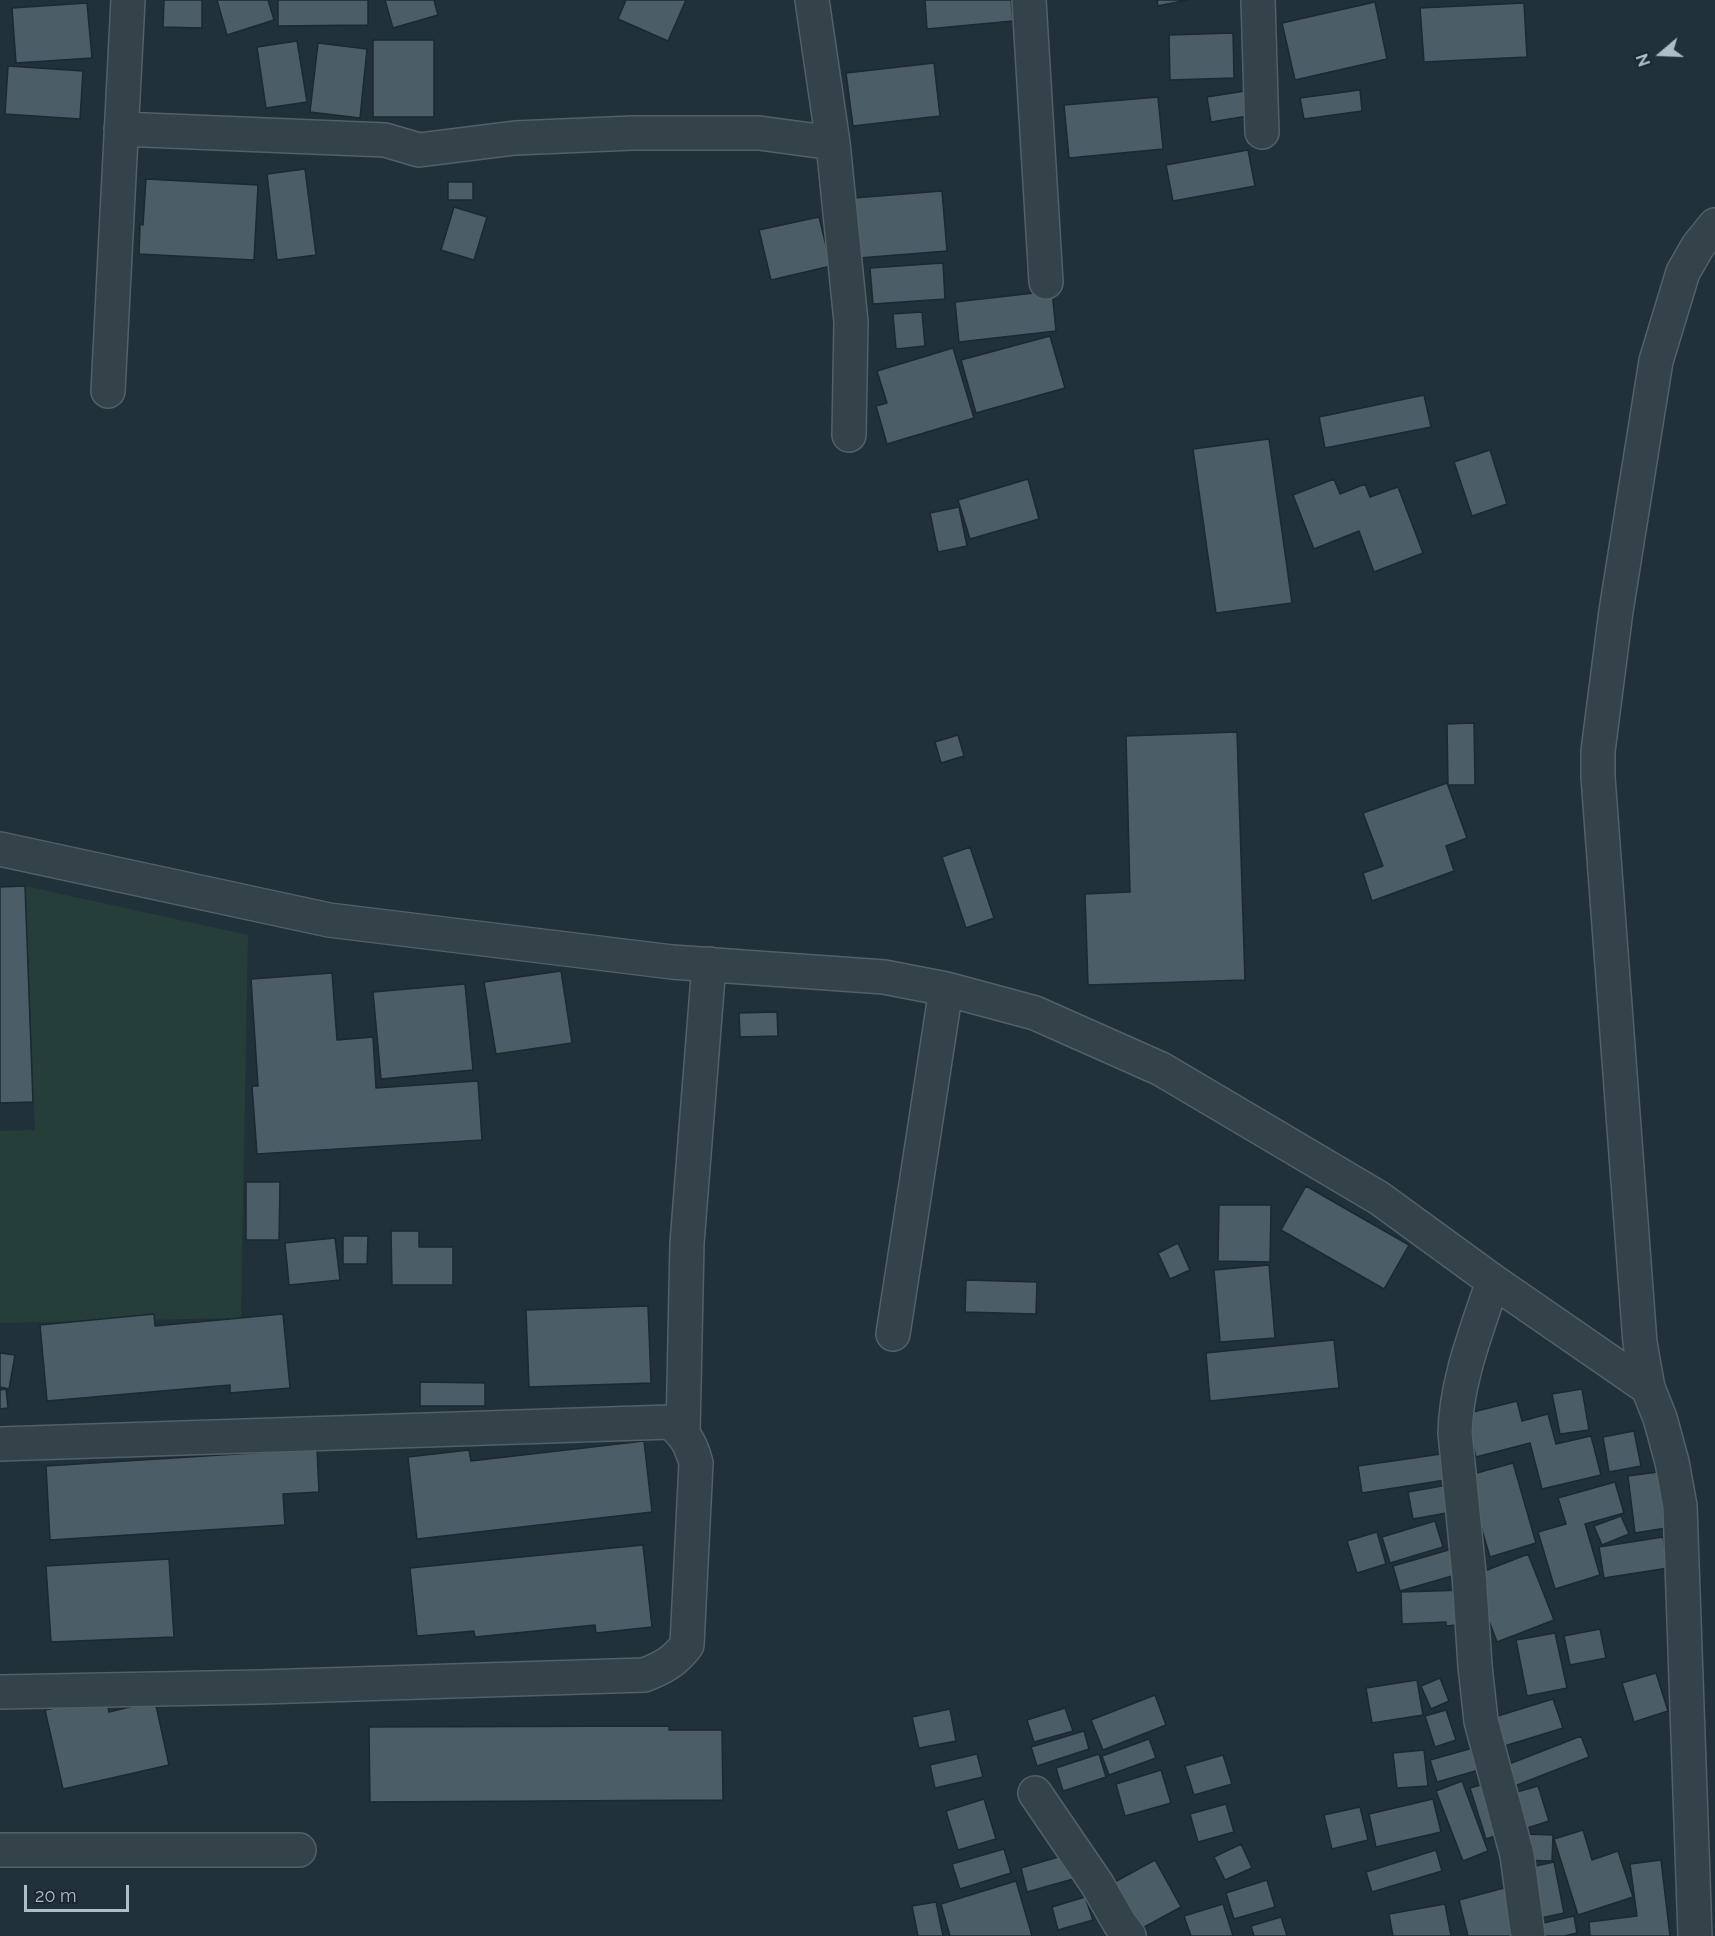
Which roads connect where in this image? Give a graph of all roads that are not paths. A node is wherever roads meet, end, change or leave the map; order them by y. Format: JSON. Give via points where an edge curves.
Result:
{"nodes":[{"id":1,"x":128,"y":0,"type":"edge"},
{"id":2,"x":812,"y":0,"type":"edge"},
{"id":3,"x":1029,"y":0,"type":"edge"},
{"id":4,"x":1258,"y":0,"type":"edge"},
{"id":5,"x":121,"y":129,"type":"junction"},
{"id":6,"x":1262,"y":132,"type":"dead end"},
{"id":7,"x":833,"y":143,"type":"junction"},
{"id":8,"x":1715,"y":225,"type":"edge"},
{"id":9,"x":1046,"y":282,"type":"dead end"},
{"id":10,"x":108,"y":391,"type":"dead end"},
{"id":11,"x":849,"y":435,"type":"dead end"},
{"id":12,"x":0,"y":849,"type":"edge"},
{"id":13,"x":709,"y":964,"type":"junction"},
{"id":14,"x":946,"y":989,"type":"junction"},
{"id":15,"x":1492,"y":1281,"type":"junction"},
{"id":16,"x":893,"y":1334,"type":"dead end"},
{"id":17,"x":1648,"y":1388,"type":"junction"},
{"id":18,"x":683,"y":1432,"type":"junction"},
{"id":19,"x":0,"y":1444,"type":"edge"},
{"id":20,"x":0,"y":1692,"type":"edge"},
{"id":21,"x":1035,"y":1793,"type":"dead end"},
{"id":22,"x":0,"y":1850,"type":"edge"},
{"id":23,"x":299,"y":1850,"type":"dead end"},
{"id":24,"x":1130,"y":1936,"type":"edge"},
{"id":25,"x":1528,"y":1936,"type":"edge"},
{"id":26,"x":1695,"y":1936,"type":"edge"}],
"edges":[{"from":1,"to":5,"type":"street"},
{"from":2,"to":7,"type":"street"},
{"from":3,"to":9,"type":"street"},
{"from":4,"to":6,"type":"street"},
{"from":5,"to":7,"type":"street","via":[[385,140],[419,150],[515,138],[633,134],[759,133]]},
{"from":5,"to":10,"type":"street"},
{"from":7,"to":11,"type":"street","via":[[851,322]]},
{"from":8,"to":17,"type":"street","via":[[1683,272],[1656,361],[1598,751],[1640,1343]]},
{"from":12,"to":13,"type":"street","via":[[329,920]]},
{"from":13,"to":14,"type":"street","via":[[884,977]]},
{"from":13,"to":18,"type":"street","via":[[687,1243]]},
{"from":14,"to":15,"type":"street","via":[[1035,1013],[1161,1069],[1379,1198]]},
{"from":14,"to":16,"type":"street"},
{"from":15,"to":17,"type":"street"},
{"from":15,"to":25,"type":"street","via":[[1460,1389],[1455,1433],[1481,1721],[1517,1855]]},
{"from":17,"to":26,"type":"street","via":[[1672,1462],[1680,1506]]},
{"from":18,"to":19,"type":"street","via":[[670,1422]]},
{"from":18,"to":20,"type":"street","via":[[696,1463],[687,1645],[661,1669],[644,1675]]},
{"from":21,"to":24,"type":"street"},
{"from":22,"to":23,"type":"street"}]}
